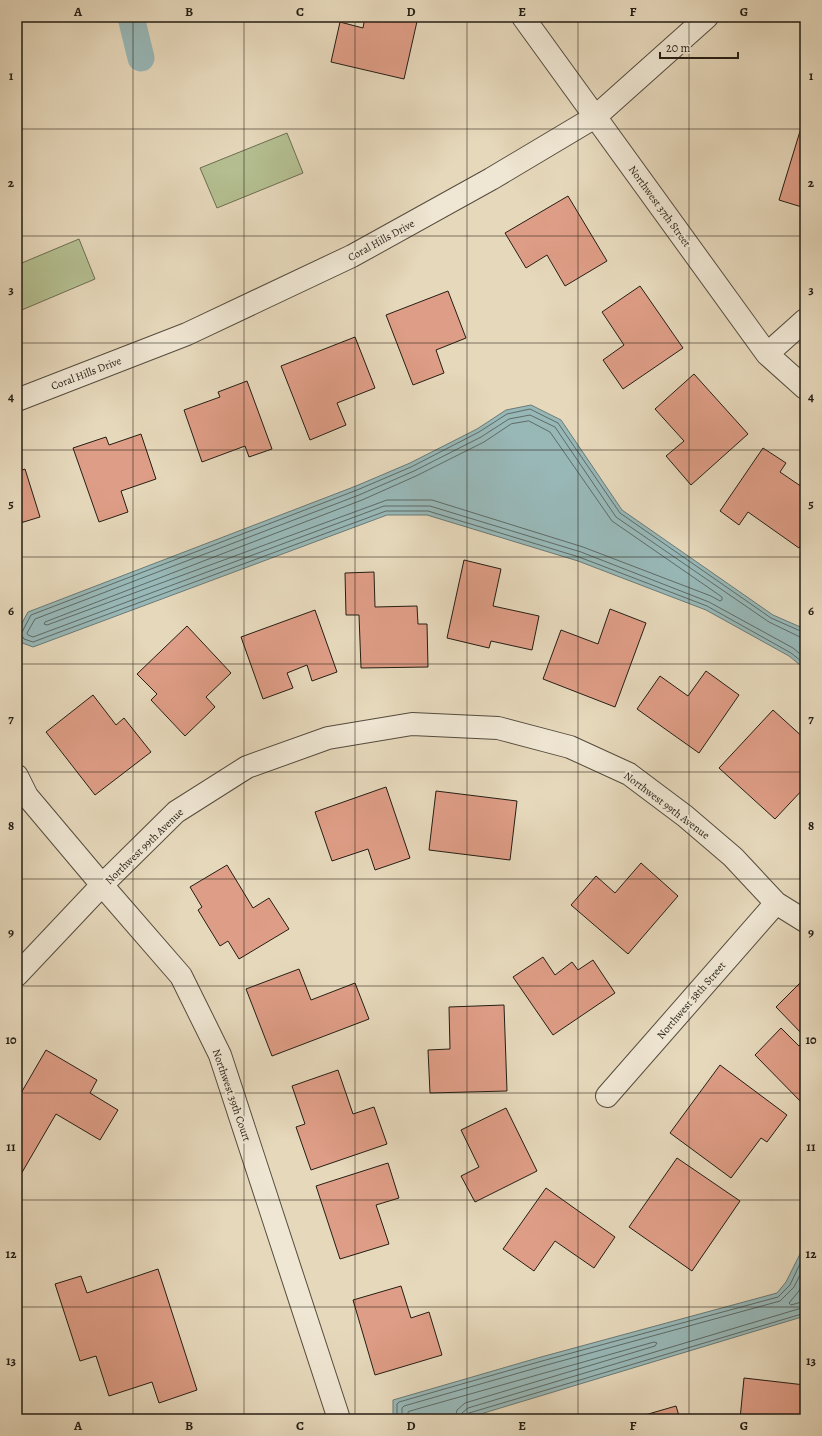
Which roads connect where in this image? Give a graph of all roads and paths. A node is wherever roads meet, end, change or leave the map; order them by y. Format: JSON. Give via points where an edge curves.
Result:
{"nodes":[{"id":1,"x":523,"y":17,"type":"edge"},
{"id":2,"x":708,"y":17,"type":"edge"},
{"id":3,"x":595,"y":117,"type":"junction"},
{"id":4,"x":805,"y":320,"type":"edge"},
{"id":5,"x":767,"y":354,"type":"junction"},
{"id":6,"x":805,"y":388,"type":"edge"},
{"id":7,"x":17,"y":400,"type":"edge"},
{"id":8,"x":17,"y":776,"type":"edge"},
{"id":9,"x":102,"y":885,"type":"junction"},
{"id":10,"x":776,"y":903,"type":"junction"},
{"id":11,"x":805,"y":921,"type":"edge"},
{"id":12,"x":17,"y":975,"type":"edge"},
{"id":13,"x":607,"y":1096,"type":"dead end"},
{"id":14,"x":338,"y":1419,"type":"edge"}],
"edges":[{"from":1,"to":3,"type":"street","name":"Northwest 37th Street"},
{"from":2,"to":3,"type":"street","name":"Coral Hills Drive"},
{"from":3,"to":5,"type":"street","name":"Northwest 37th Street"},
{"from":3,"to":7,"type":"street","name":"Coral Hills Drive","via":[[491,179],[352,256],[187,334]]},
{"from":4,"to":5,"type":"street"},
{"from":5,"to":6,"type":"street","name":"Northwest 37th Street"},
{"from":8,"to":9,"type":"street","name":"Northwest 39th Court","via":[[27,796]]},
{"from":9,"to":10,"type":"street","name":"Northwest 99th Avenue","via":[[176,812],[247,767],[328,738],[412,724],[498,728],[570,747],[629,774],[685,816],[733,857]]},
{"from":9,"to":12,"type":"street","name":"Northwest 99th Avenue"},
{"from":9,"to":14,"type":"street","name":"Northwest 39th Court","via":[[181,976],[220,1055]]},
{"from":10,"to":11,"type":"street","name":"Northwest 99th Avenue"},
{"from":10,"to":13,"type":"street","name":"Northwest 38th Street"}]}
